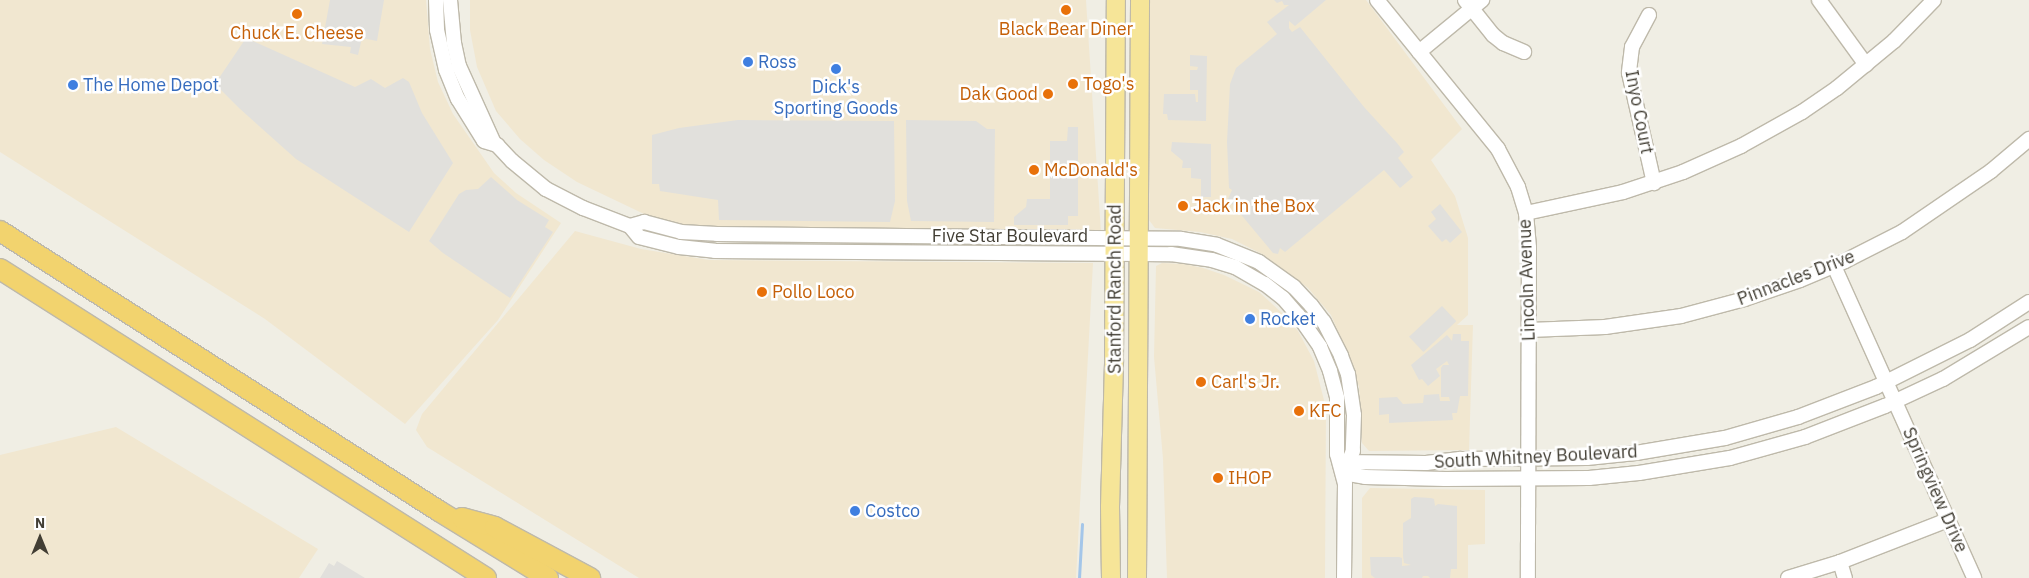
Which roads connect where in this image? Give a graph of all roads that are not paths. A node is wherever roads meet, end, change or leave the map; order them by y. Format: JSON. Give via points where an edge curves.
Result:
{"nodes":[{"id":1,"x":436,"y":0,"type":"edge"},
{"id":2,"x":450,"y":0,"type":"edge"},
{"id":3,"x":1116,"y":0,"type":"edge"},
{"id":4,"x":1140,"y":0,"type":"edge"},
{"id":5,"x":1377,"y":0,"type":"edge"},
{"id":6,"x":1819,"y":0,"type":"edge"},
{"id":7,"x":1934,"y":0,"type":"edge"},
{"id":8,"x":1473,"y":3,"type":"edge"},
{"id":9,"x":1649,"y":15,"type":"dead end"},
{"id":10,"x":1419,"y":52,"type":"junction"},
{"id":11,"x":1524,"y":52,"type":"dead end"},
{"id":12,"x":1866,"y":65,"type":"junction"},
{"id":13,"x":2029,"y":139,"type":"edge"},
{"id":14,"x":494,"y":143,"type":"junction"},
{"id":15,"x":1654,"y":183,"type":"junction"},
{"id":16,"x":1526,"y":213,"type":"junction"},
{"id":17,"x":630,"y":226,"type":"junction"},
{"id":18,"x":0,"y":231,"type":"edge"},
{"id":19,"x":1004,"y":236,"type":"junction"},
{"id":20,"x":1115,"y":245,"type":"junction"},
{"id":21,"x":1140,"y":245,"type":"junction"},
{"id":22,"x":1004,"y":254,"type":"junction"},
{"id":23,"x":1834,"y":266,"type":"junction"},
{"id":24,"x":1235,"y":267,"type":"junction"},
{"id":25,"x":0,"y":269,"type":"edge"},
{"id":26,"x":1278,"y":273,"type":"junction"},
{"id":27,"x":2029,"y":302,"type":"edge"},
{"id":28,"x":2029,"y":327,"type":"edge"},
{"id":29,"x":1529,"y":330,"type":"junction"},
{"id":30,"x":1320,"y":347,"type":"junction"},
{"id":31,"x":1348,"y":374,"type":"junction"},
{"id":32,"x":1887,"y":383,"type":"junction"},
{"id":33,"x":1895,"y":401,"type":"junction"},
{"id":34,"x":1529,"y":459,"type":"junction"},
{"id":35,"x":1344,"y":466,"type":"junction"},
{"id":36,"x":1528,"y":479,"type":"junction"},
{"id":37,"x":439,"y":512,"type":"junction"},
{"id":38,"x":1948,"y":520,"type":"junction"},
{"id":39,"x":1840,"y":562,"type":"junction"},
{"id":40,"x":486,"y":578,"type":"edge"},
{"id":41,"x":548,"y":578,"type":"edge"},
{"id":42,"x":590,"y":578,"type":"edge"},
{"id":43,"x":1110,"y":578,"type":"edge"},
{"id":44,"x":1137,"y":578,"type":"edge"},
{"id":45,"x":1344,"y":578,"type":"edge"},
{"id":46,"x":1528,"y":578,"type":"edge"},
{"id":47,"x":1788,"y":578,"type":"edge"},
{"id":48,"x":1845,"y":578,"type":"edge"},
{"id":49,"x":1974,"y":578,"type":"edge"}],
"edges":[{"from":1,"to":14,"type":"street","name":"Five Star Boulevard","via":[[437,30],[452,86],[469,121],[484,141]]},
{"from":2,"to":14,"type":"street","name":"Five Star Boulevard","via":[[459,66]]},
{"from":3,"to":20,"type":"main road","name":"Stanford Ranch Road"},
{"from":4,"to":21,"type":"main road","name":"Stanford Ranch Road"},
{"from":5,"to":10,"type":"street","name":"Lincoln Avenue"},
{"from":6,"to":12,"type":"street"},
{"from":7,"to":12,"type":"street"},
{"from":8,"to":10,"type":"street"},
{"from":8,"to":11,"type":"street","via":[[1493,35]]},
{"from":9,"to":15,"type":"street","name":"Inyo Court","via":[[1632,47],[1629,74]]},
{"from":10,"to":16,"type":"street","name":"Lincoln Avenue","via":[[1498,149],[1518,187]]},
{"from":12,"to":15,"type":"street","via":[[1770,131],[1712,160]]},
{"from":13,"to":23,"type":"street","name":"Pinnacles Drive","via":[[1947,203],[1902,232]]},
{"from":14,"to":17,"type":"street","name":"Five Star Boulevard","via":[[546,188],[583,208]]},
{"from":15,"to":16,"type":"street","via":[[1598,199]]},
{"from":16,"to":29,"type":"street","name":"Lincoln Avenue"},
{"from":17,"to":19,"type":"street","name":"Five Star Boulevard","via":[[644,222],[681,232],[717,234]]},
{"from":17,"to":22,"type":"street","name":"Five Star Boulevard","via":[[639,237],[679,247],[715,251]]},
{"from":18,"to":37,"type":"highway"},
{"from":19,"to":20,"type":"street","name":"Five Star Boulevard"},
{"from":19,"to":22,"type":"street"},
{"from":20,"to":21,"type":"street","name":"Five Star Boulevard"},
{"from":20,"to":22,"type":"street","name":"Five Star Boulevard"},
{"from":20,"to":43,"type":"main road","name":"Stanford Ranch Road"},
{"from":21,"to":24,"type":"street","name":"Five Star Boulevard"},
{"from":21,"to":26,"type":"street","name":"Five Star Boulevard","via":[[1181,239],[1217,245],[1241,253]]},
{"from":21,"to":44,"type":"main road","name":"Stanford Ranch Road"},
{"from":23,"to":29,"type":"street","name":"Pinnacles Drive","via":[[1754,296],[1681,316],[1605,327]]},
{"from":23,"to":32,"type":"street"},
{"from":24,"to":26,"type":"street","via":[[1269,276]]},
{"from":24,"to":30,"type":"street","name":"Five Star Boulevard","via":[[1283,298]]},
{"from":25,"to":40,"type":"highway"},
{"from":26,"to":31,"type":"street","name":"Five Star Boulevard","via":[[1324,322]]},
{"from":27,"to":32,"type":"street","name":"South Whitney Boulevard","via":[[1970,340]]},
{"from":28,"to":33,"type":"street","name":"South Whitney Boulevard","via":[[1965,366]]},
{"from":29,"to":34,"type":"street","name":"Lincoln Avenue"},
{"from":30,"to":31,"type":"street","via":[[1340,372]]},
{"from":30,"to":35,"type":"street","name":"Five Star Boulevard","via":[[1337,398],[1337,454]]},
{"from":31,"to":35,"type":"street","name":"Five Star Boulevard","via":[[1354,415],[1353,451]]},
{"from":32,"to":33,"type":"street","name":"Springview Drive"},
{"from":32,"to":34,"type":"street","name":"South Whitney Boulevard","via":[[1806,414],[1725,438],[1636,453]]},
{"from":33,"to":36,"type":"street","name":"South Whitney Boulevard","via":[[1804,437],[1730,458],[1639,473]]},
{"from":33,"to":38,"type":"street","name":"Springview Drive"},
{"from":34,"to":35,"type":"street","name":"South Whitney Boulevard","via":[[1460,459]]},
{"from":34,"to":36,"type":"street","name":"Lincoln Avenue"},
{"from":35,"to":36,"type":"street","name":"South Whitney Boulevard","via":[[1365,477]]},
{"from":35,"to":45,"type":"street","name":"Five Star Boulevard"},
{"from":36,"to":46,"type":"street","name":"Lincoln Avenue"},
{"from":37,"to":41,"type":"highway"},
{"from":37,"to":42,"type":"highway","via":[[496,527]]},
{"from":38,"to":39,"type":"street"},
{"from":38,"to":49,"type":"street","name":"Springview Drive"},
{"from":39,"to":47,"type":"street"},
{"from":39,"to":48,"type":"street"}]}
